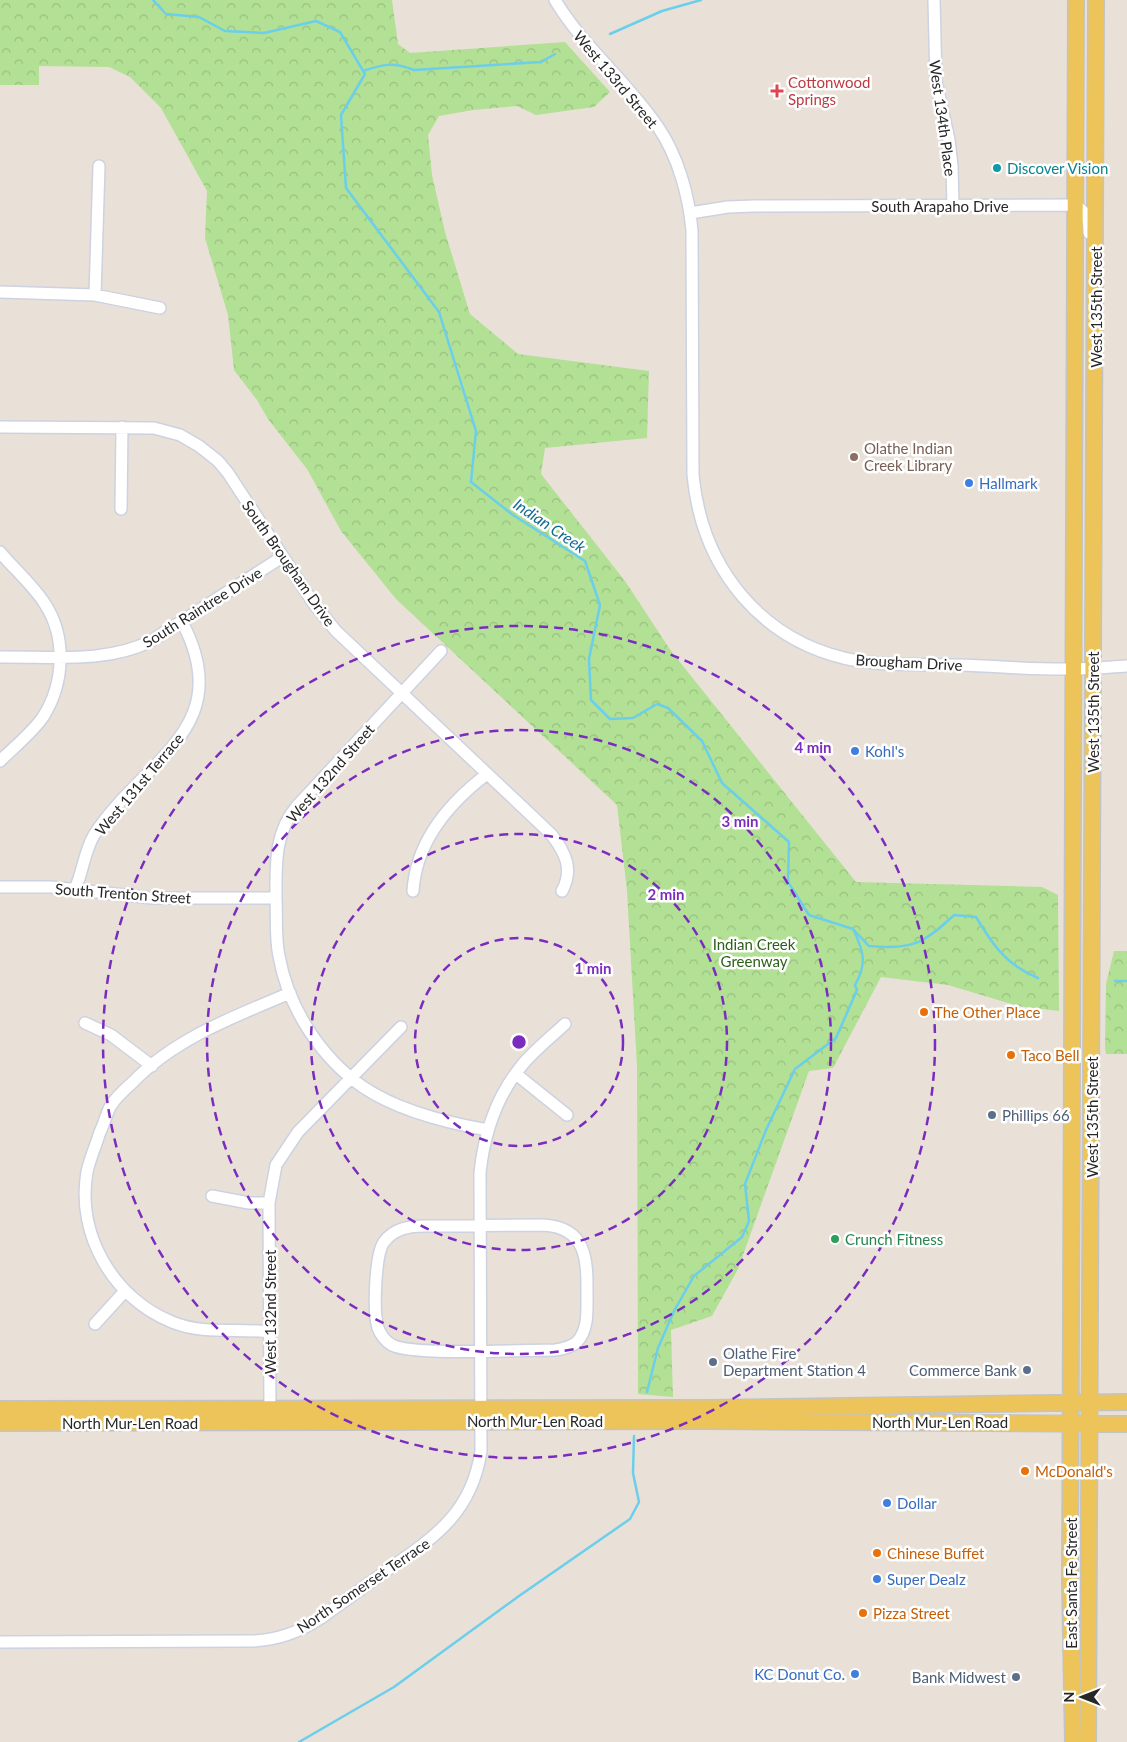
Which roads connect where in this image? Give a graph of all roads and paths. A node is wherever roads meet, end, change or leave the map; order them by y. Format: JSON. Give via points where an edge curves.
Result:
{"nodes":[{"id":1,"x":555,"y":0,"type":"edge"},
{"id":2,"x":934,"y":0,"type":"edge"},
{"id":3,"x":1076,"y":0,"type":"edge"},
{"id":4,"x":1096,"y":0,"type":"edge"},
{"id":5,"x":99,"y":166,"type":"dead end"},
{"id":6,"x":1075,"y":205,"type":"junction"},
{"id":7,"x":953,"y":206,"type":"junction"},
{"id":8,"x":690,"y":213,"type":"junction"},
{"id":9,"x":0,"y":292,"type":"edge"},
{"id":10,"x":96,"y":296,"type":"junction"},
{"id":11,"x":160,"y":308,"type":"dead end"},
{"id":12,"x":1096,"y":313,"type":"junction"},
{"id":13,"x":692,"y":367,"type":"joint"},
{"id":14,"x":0,"y":427,"type":"edge"},
{"id":15,"x":122,"y":427,"type":"junction"},
{"id":16,"x":122,"y":509,"type":"dead end"},
{"id":17,"x":0,"y":552,"type":"edge"},
{"id":18,"x":282,"y":557,"type":"junction"},
{"id":19,"x":182,"y":622,"type":"junction"},
{"id":20,"x":441,"y":651,"type":"dead end"},
{"id":21,"x":59,"y":656,"type":"junction"},
{"id":22,"x":0,"y":657,"type":"edge"},
{"id":23,"x":1127,"y":666,"type":"edge"},
{"id":24,"x":1094,"y":667,"type":"junction"},
{"id":25,"x":1074,"y":669,"type":"junction"},
{"id":26,"x":401,"y":694,"type":"junction"},
{"id":27,"x":0,"y":762,"type":"edge"},
{"id":28,"x":487,"y":774,"type":"junction"},
{"id":29,"x":0,"y":886,"type":"edge"},
{"id":30,"x":75,"y":889,"type":"junction"},
{"id":31,"x":413,"y":891,"type":"dead end"},
{"id":32,"x":562,"y":891,"type":"dead end"},
{"id":33,"x":276,"y":898,"type":"junction"},
{"id":34,"x":290,"y":993,"type":"junction"},
{"id":35,"x":85,"y":1023,"type":"dead end"},
{"id":36,"x":565,"y":1024,"type":"dead end"},
{"id":37,"x":401,"y":1027,"type":"dead end"},
{"id":38,"x":152,"y":1066,"type":"junction"},
{"id":39,"x":516,"y":1074,"type":"junction"},
{"id":40,"x":352,"y":1076,"type":"junction"},
{"id":41,"x":567,"y":1114,"type":"dead end"},
{"id":42,"x":488,"y":1130,"type":"junction"},
{"id":43,"x":212,"y":1196,"type":"dead end"},
{"id":44,"x":269,"y":1203,"type":"junction"},
{"id":45,"x":481,"y":1226,"type":"junction"},
{"id":46,"x":126,"y":1291,"type":"junction"},
{"id":47,"x":96,"y":1324,"type":"dead end"},
{"id":48,"x":270,"y":1332,"type":"junction"},
{"id":49,"x":481,"y":1350,"type":"junction"},
{"id":50,"x":1091,"y":1401,"type":"junction"},
{"id":51,"x":1127,"y":1402,"type":"edge"},
{"id":52,"x":1071,"y":1403,"type":"junction"},
{"id":53,"x":0,"y":1409,"type":"edge"},
{"id":54,"x":270,"y":1415,"type":"junction"},
{"id":55,"x":482,"y":1415,"type":"junction"},
{"id":56,"x":0,"y":1423,"type":"edge"},
{"id":57,"x":1071,"y":1424,"type":"junction"},
{"id":58,"x":1090,"y":1424,"type":"junction"},
{"id":59,"x":1127,"y":1424,"type":"edge"},
{"id":60,"x":0,"y":1642,"type":"edge"},
{"id":61,"x":1073,"y":1742,"type":"edge"},
{"id":62,"x":1088,"y":1742,"type":"edge"}],
"edges":[{"from":1,"to":8,"type":"street","name":"West 133rd Street","via":[[577,34],[659,128],[670,149]]},
{"from":2,"to":7,"type":"street","name":"West 134th Place","via":[[936,81],[949,140]]},
{"from":3,"to":6,"type":"main road","name":"West 135th Street"},
{"from":4,"to":12,"type":"main road","name":"West 135th Street"},
{"from":5,"to":10,"type":"street"},
{"from":6,"to":7,"type":"street","name":"South Arapaho Drive"},
{"from":6,"to":12,"type":"street","via":[[1084,211],[1089,222],[1089,292]]},
{"from":6,"to":25,"type":"main road","name":"West 135th Street"},
{"from":7,"to":8,"type":"street","name":"South Arapaho Drive","via":[[754,206]]},
{"from":8,"to":13,"type":"street","name":"West 133rd Street"},
{"from":9,"to":10,"type":"street"},
{"from":10,"to":11,"type":"street"},
{"from":12,"to":24,"type":"main road","name":"West 135th Street"},
{"from":13,"to":25,"type":"street","name":"Brougham Drive","via":[[692,474],[700,518],[714,554],[730,581],[757,612],[819,650],[859,661]]},
{"from":14,"to":15,"type":"street","name":"South Brougham Drive"},
{"from":15,"to":16,"type":"street"},
{"from":15,"to":18,"type":"street","name":"South Brougham Drive","via":[[167,431],[188,439],[209,453],[228,473]]},
{"from":17,"to":21,"type":"street","via":[[46,606],[57,630]]},
{"from":18,"to":19,"type":"street","name":"South Raintree Drive"},
{"from":18,"to":26,"type":"street","name":"South Brougham Drive","via":[[336,631]]},
{"from":19,"to":21,"type":"street","name":"South Raintree Drive","via":[[132,650],[109,656]]},
{"from":19,"to":30,"type":"street","name":"West 131st Terrace","via":[[192,640],[199,668],[193,714],[176,744],[94,835]]},
{"from":20,"to":26,"type":"street","name":"West 132nd Street"},
{"from":21,"to":22,"type":"street","name":"South Raintree Drive"},
{"from":21,"to":27,"type":"street","via":[[54,692],[42,718]]},
{"from":23,"to":24,"type":"street","name":"Brougham Drive"},
{"from":24,"to":25,"type":"street","name":"Brougham Drive"},
{"from":24,"to":50,"type":"main road","name":"West 135th Street"},
{"from":25,"to":52,"type":"main road","name":"West 135th Street"},
{"from":26,"to":28,"type":"street","name":"South Brougham Drive"},
{"from":26,"to":33,"type":"street","name":"West 132nd Street","via":[[290,814],[277,847]]},
{"from":28,"to":31,"type":"street","via":[[474,784],[427,838],[418,859]]},
{"from":28,"to":32,"type":"street","name":"South Brougham Drive","via":[[557,842],[568,868],[568,880]]},
{"from":29,"to":30,"type":"street","name":"South Trenton Street"},
{"from":30,"to":33,"type":"street","name":"South Trenton Street","via":[[152,898]]},
{"from":33,"to":34,"type":"street","name":"West 132nd Street","via":[[279,956]]},
{"from":34,"to":38,"type":"street","via":[[218,1024],[171,1050]]},
{"from":34,"to":40,"type":"street","name":"West 132nd Street","via":[[306,1027],[331,1058]]},
{"from":35,"to":38,"type":"street","via":[[111,1035]]},
{"from":36,"to":39,"type":"street"},
{"from":37,"to":40,"type":"street","name":"West 132nd Street"},
{"from":38,"to":46,"type":"street","via":[[134,1080],[110,1107],[88,1171],[88,1215],[95,1243],[107,1269]]},
{"from":39,"to":41,"type":"street"},
{"from":39,"to":42,"type":"street","via":[[500,1098]]},
{"from":40,"to":42,"type":"street","via":[[363,1086],[394,1102],[454,1124]]},
{"from":40,"to":44,"type":"street","name":"West 132nd Street","via":[[298,1132],[279,1158]]},
{"from":42,"to":45,"type":"street","via":[[480,1173]]},
{"from":43,"to":44,"type":"street"},
{"from":44,"to":48,"type":"street","name":"West 132nd Street"},
{"from":45,"to":49,"type":"street"},
{"from":45,"to":49,"type":"street","via":[[409,1226],[384,1241],[377,1261],[376,1318],[384,1339],[402,1350]]},
{"from":45,"to":49,"type":"street","via":[[554,1226],[568,1231],[584,1251],[587,1265],[586,1325],[577,1342],[550,1350]]},
{"from":46,"to":47,"type":"street"},
{"from":46,"to":48,"type":"street","via":[[146,1310],[185,1326]]},
{"from":48,"to":54,"type":"street","name":"West 132nd Street"},
{"from":49,"to":55,"type":"street"},
{"from":50,"to":51,"type":"main road","name":"North Mur-Len Road"},
{"from":50,"to":52,"type":"main road","name":"North Mur-Len Road"},
{"from":50,"to":58,"type":"main road","name":"West 135th Street"},
{"from":52,"to":55,"type":"main road","name":"North Mur-Len Road"},
{"from":52,"to":57,"type":"main road","name":"West 135th Street"},
{"from":53,"to":54,"type":"main road","name":"North Mur-Len Road"},
{"from":54,"to":55,"type":"main road","name":"North Mur-Len Road"},
{"from":54,"to":56,"type":"main road","name":"North Mur-Len Road"},
{"from":55,"to":57,"type":"main road","name":"North Mur-Len Road"},
{"from":55,"to":60,"type":"street","name":"North Somerset Terrace","via":[[481,1451],[476,1474],[466,1499],[450,1521],[429,1541],[321,1618],[294,1633],[258,1641]]},
{"from":57,"to":58,"type":"main road","name":"North Mur-Len Road"},
{"from":57,"to":61,"type":"main road","name":"East Santa Fe Street"},
{"from":58,"to":59,"type":"main road","name":"North Mur-Len Road"},
{"from":58,"to":62,"type":"main road","name":"East Santa Fe Street"}]}
